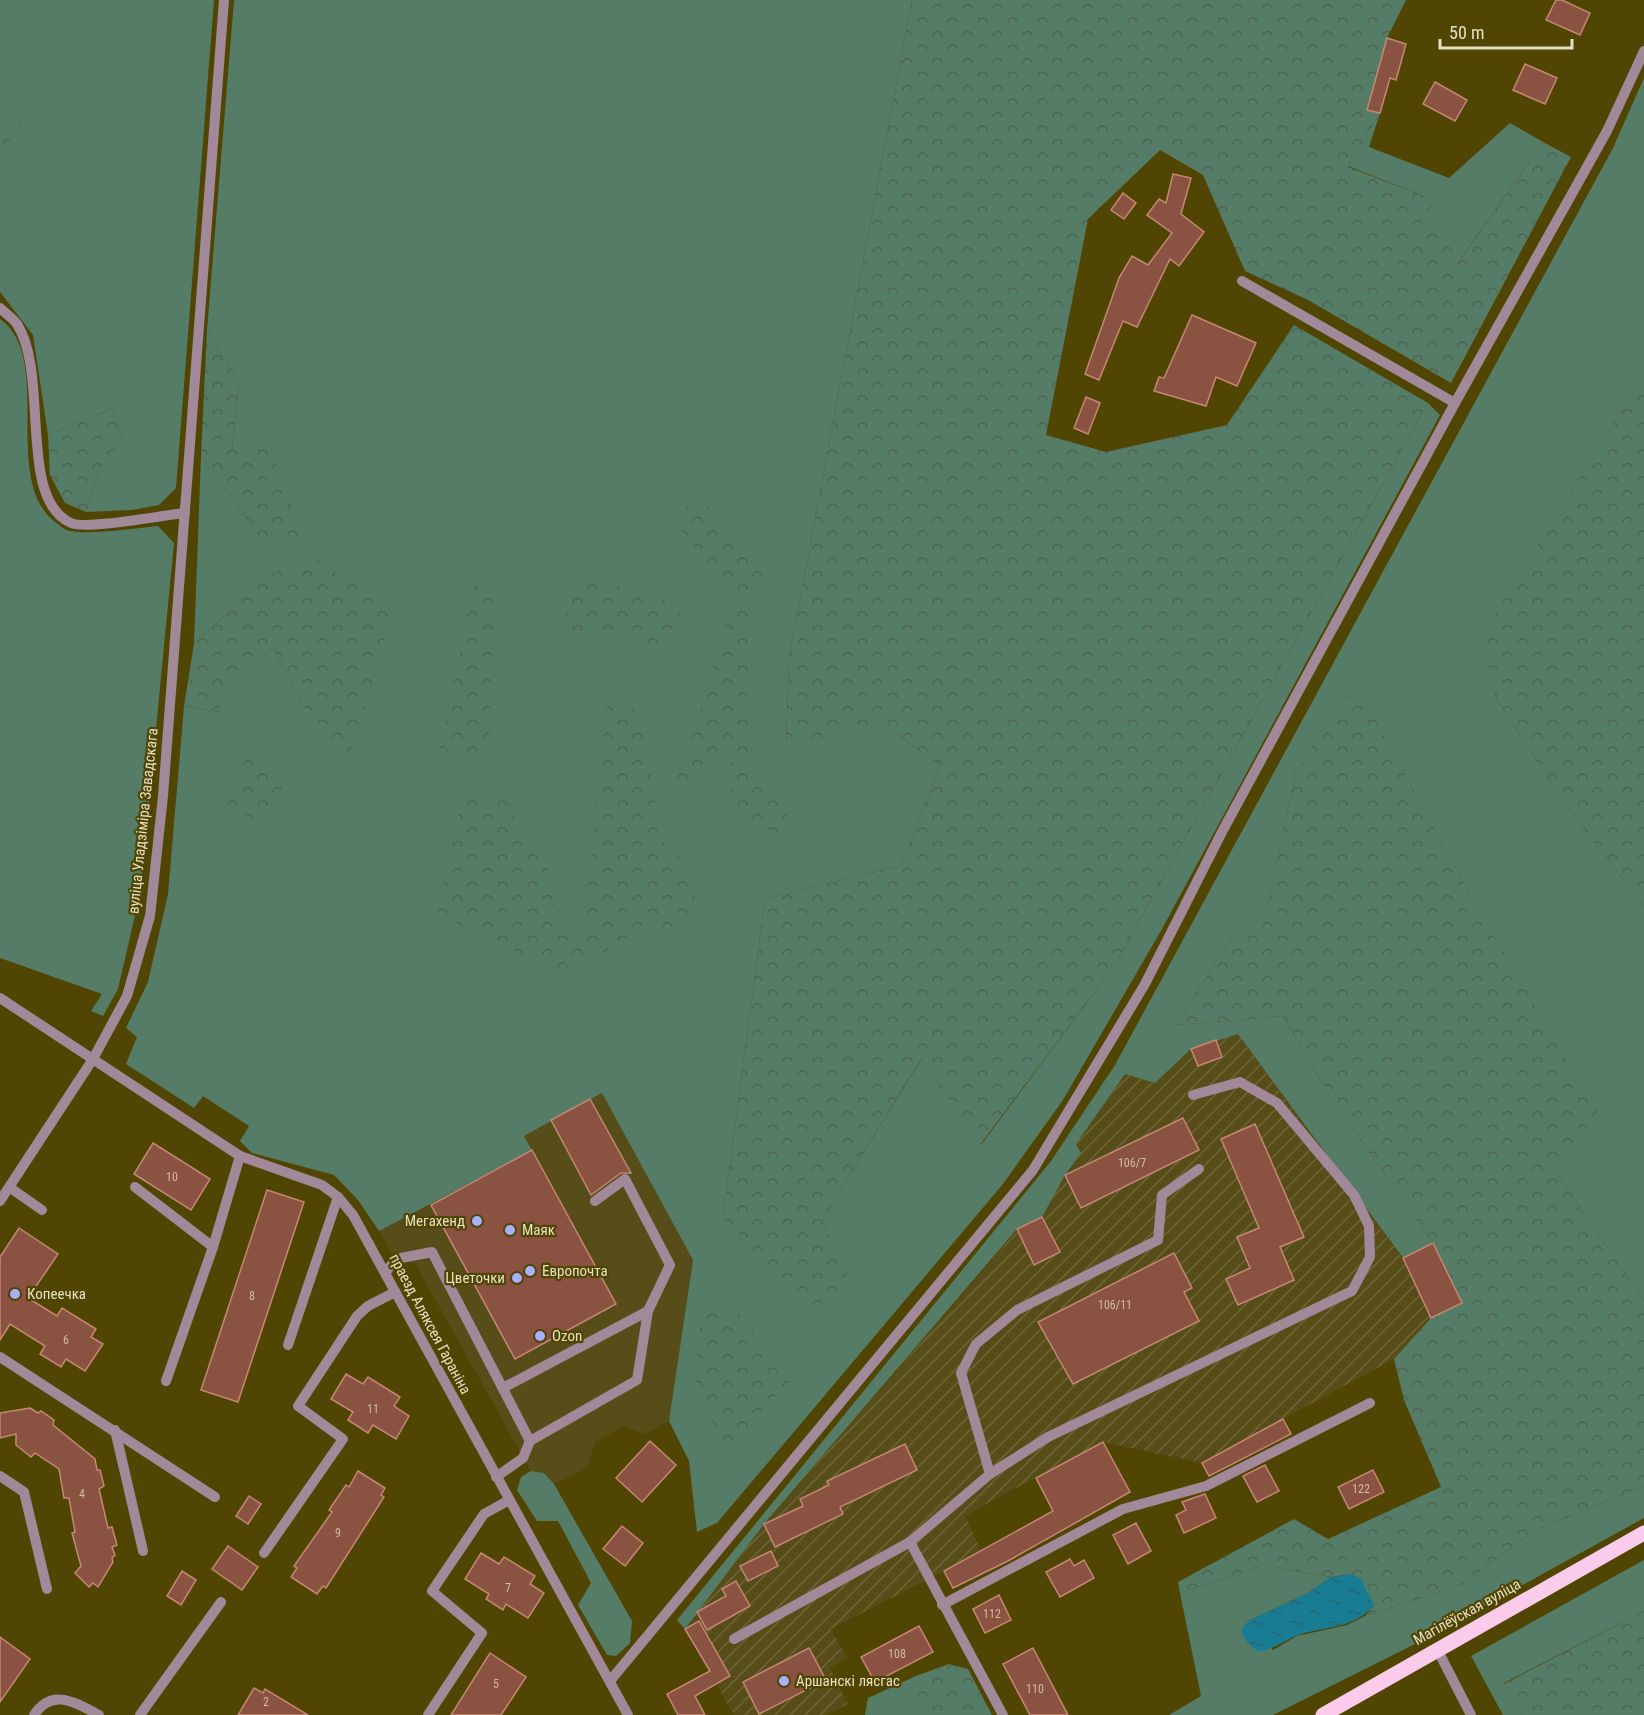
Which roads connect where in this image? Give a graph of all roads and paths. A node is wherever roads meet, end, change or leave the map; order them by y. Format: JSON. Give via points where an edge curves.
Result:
{"nodes":[{"id":1,"x":224,"y":0,"type":"edge"},
{"id":2,"x":1644,"y":51,"type":"edge"},
{"id":3,"x":1242,"y":281,"type":"dead end"},
{"id":4,"x":0,"y":308,"type":"edge"},
{"id":5,"x":1455,"y":403,"type":"junction"},
{"id":6,"x":185,"y":513,"type":"junction"},
{"id":7,"x":0,"y":998,"type":"edge"},
{"id":8,"x":93,"y":1059,"type":"junction"},
{"id":9,"x":1193,"y":1095,"type":"dead end"},
{"id":10,"x":240,"y":1156,"type":"junction"},
{"id":11,"x":1199,"y":1169,"type":"dead end"},
{"id":12,"x":9,"y":1187,"type":"junction"},
{"id":13,"x":135,"y":1187,"type":"dead end"},
{"id":14,"x":338,"y":1197,"type":"junction"},
{"id":15,"x":0,"y":1201,"type":"edge"},
{"id":16,"x":595,"y":1201,"type":"dead end"},
{"id":17,"x":42,"y":1210,"type":"dead end"},
{"id":18,"x":213,"y":1247,"type":"junction"},
{"id":19,"x":385,"y":1273,"type":"junction"},
{"id":20,"x":395,"y":1292,"type":"junction"},
{"id":21,"x":648,"y":1311,"type":"junction"},
{"id":22,"x":288,"y":1345,"type":"dead end"},
{"id":23,"x":1,"y":1361,"type":"edge"},
{"id":24,"x":166,"y":1381,"type":"dead end"},
{"id":25,"x":503,"y":1388,"type":"junction"},
{"id":26,"x":1370,"y":1403,"type":"dead end"},
{"id":27,"x":115,"y":1430,"type":"junction"},
{"id":28,"x":530,"y":1441,"type":"junction"},
{"id":29,"x":990,"y":1474,"type":"junction"},
{"id":30,"x":0,"y":1476,"type":"edge"},
{"id":31,"x":496,"y":1478,"type":"junction"},
{"id":32,"x":215,"y":1497,"type":"dead end"},
{"id":33,"x":509,"y":1500,"type":"junction"},
{"id":34,"x":1644,"y":1533,"type":"edge"},
{"id":35,"x":910,"y":1542,"type":"junction"},
{"id":36,"x":143,"y":1551,"type":"dead end"},
{"id":37,"x":264,"y":1552,"type":"dead end"},
{"id":38,"x":47,"y":1589,"type":"dead end"},
{"id":39,"x":221,"y":1602,"type":"dead end"},
{"id":40,"x":942,"y":1605,"type":"junction"},
{"id":41,"x":734,"y":1639,"type":"dead end"},
{"id":42,"x":1437,"y":1649,"type":"junction"},
{"id":43,"x":610,"y":1681,"type":"junction"},
{"id":44,"x":626,"y":1714,"type":"edge"},
{"id":45,"x":34,"y":1715,"type":"edge"},
{"id":46,"x":99,"y":1715,"type":"edge"},
{"id":47,"x":140,"y":1715,"type":"edge"},
{"id":48,"x":428,"y":1715,"type":"edge"},
{"id":49,"x":1003,"y":1715,"type":"edge"},
{"id":50,"x":1323,"y":1715,"type":"edge"},
{"id":51,"x":1471,"y":1715,"type":"edge"}],
"edges":[{"from":1,"to":6,"type":"street","name":"вуліца Уладзіміра Завадскага"},
{"from":2,"to":5,"type":"street","via":[[1607,130]]},
{"from":3,"to":5,"type":"street"},
{"from":4,"to":6,"type":"street","via":[[16,322],[29,349],[37,409],[38,472],[50,507],[73,524]]},
{"from":5,"to":43,"type":"street","via":[[1229,820],[1145,984],[1033,1170]]},
{"from":6,"to":8,"type":"street","name":"вуліца Уладзіміра Завадскага","via":[[150,916],[127,996]]},
{"from":7,"to":8,"type":"street","name":"праезд Аляксея Гараніна"},
{"from":8,"to":10,"type":"street","name":"праезд Аляксея Гараніна"},
{"from":8,"to":12,"type":"street","name":"вуліца Уладзіміра Завадскага"},
{"from":9,"to":29,"type":"street","via":[[1240,1082],[1277,1103],[1354,1195],[1369,1226],[1370,1257],[1352,1291],[1048,1437]]},
{"from":10,"to":14,"type":"street","name":"праезд Аляксея Гараніна","via":[[322,1185]]},
{"from":10,"to":18,"type":"street"},
{"from":11,"to":29,"type":"street","via":[[1162,1195],[1158,1240],[1017,1310],[976,1344],[961,1373]]},
{"from":12,"to":15,"type":"street","name":"вуліца Уладзіміра Завадскага"},
{"from":12,"to":17,"type":"street"},
{"from":13,"to":18,"type":"street"},
{"from":14,"to":19,"type":"street","name":"праезд Аляксея Гараніна","via":[[353,1215]]},
{"from":14,"to":22,"type":"street"},
{"from":16,"to":21,"type":"street","via":[[625,1179],[670,1265]]},
{"from":18,"to":24,"type":"street"},
{"from":19,"to":20,"type":"street","name":"праезд Аляксея Гараніна"},
{"from":19,"to":25,"type":"street","via":[[396,1259],[432,1252]]},
{"from":20,"to":31,"type":"street","name":"праезд Аляксея Гараніна"},
{"from":20,"to":37,"type":"street","via":[[357,1316],[298,1406],[343,1439]]},
{"from":21,"to":25,"type":"street"},
{"from":21,"to":28,"type":"street","via":[[637,1380]]},
{"from":23,"to":27,"type":"street"},
{"from":25,"to":28,"type":"street"},
{"from":26,"to":40,"type":"street","via":[[1206,1486],[1123,1509]]},
{"from":27,"to":32,"type":"street"},
{"from":27,"to":36,"type":"street"},
{"from":28,"to":31,"type":"street","via":[[523,1458]]},
{"from":29,"to":35,"type":"street"},
{"from":30,"to":38,"type":"street","via":[[24,1492]]},
{"from":31,"to":33,"type":"street","name":"праезд Аляксея Гараніна"},
{"from":33,"to":43,"type":"street","name":"праезд Аляксея Гараніна"},
{"from":33,"to":48,"type":"street","via":[[484,1514],[432,1591],[482,1633]]},
{"from":34,"to":42,"type":"main road","name":"Магілёўская вуліца"},
{"from":35,"to":40,"type":"street"},
{"from":35,"to":41,"type":"street"},
{"from":39,"to":47,"type":"street"},
{"from":40,"to":49,"type":"street"},
{"from":42,"to":50,"type":"main road","name":"Магілёўская вуліца"},
{"from":42,"to":51,"type":"street"},
{"from":43,"to":44,"type":"street","name":"праезд Аляксея Гараніна"},
{"from":45,"to":46,"type":"street","via":[[52,1699],[65,1698]]}]}
